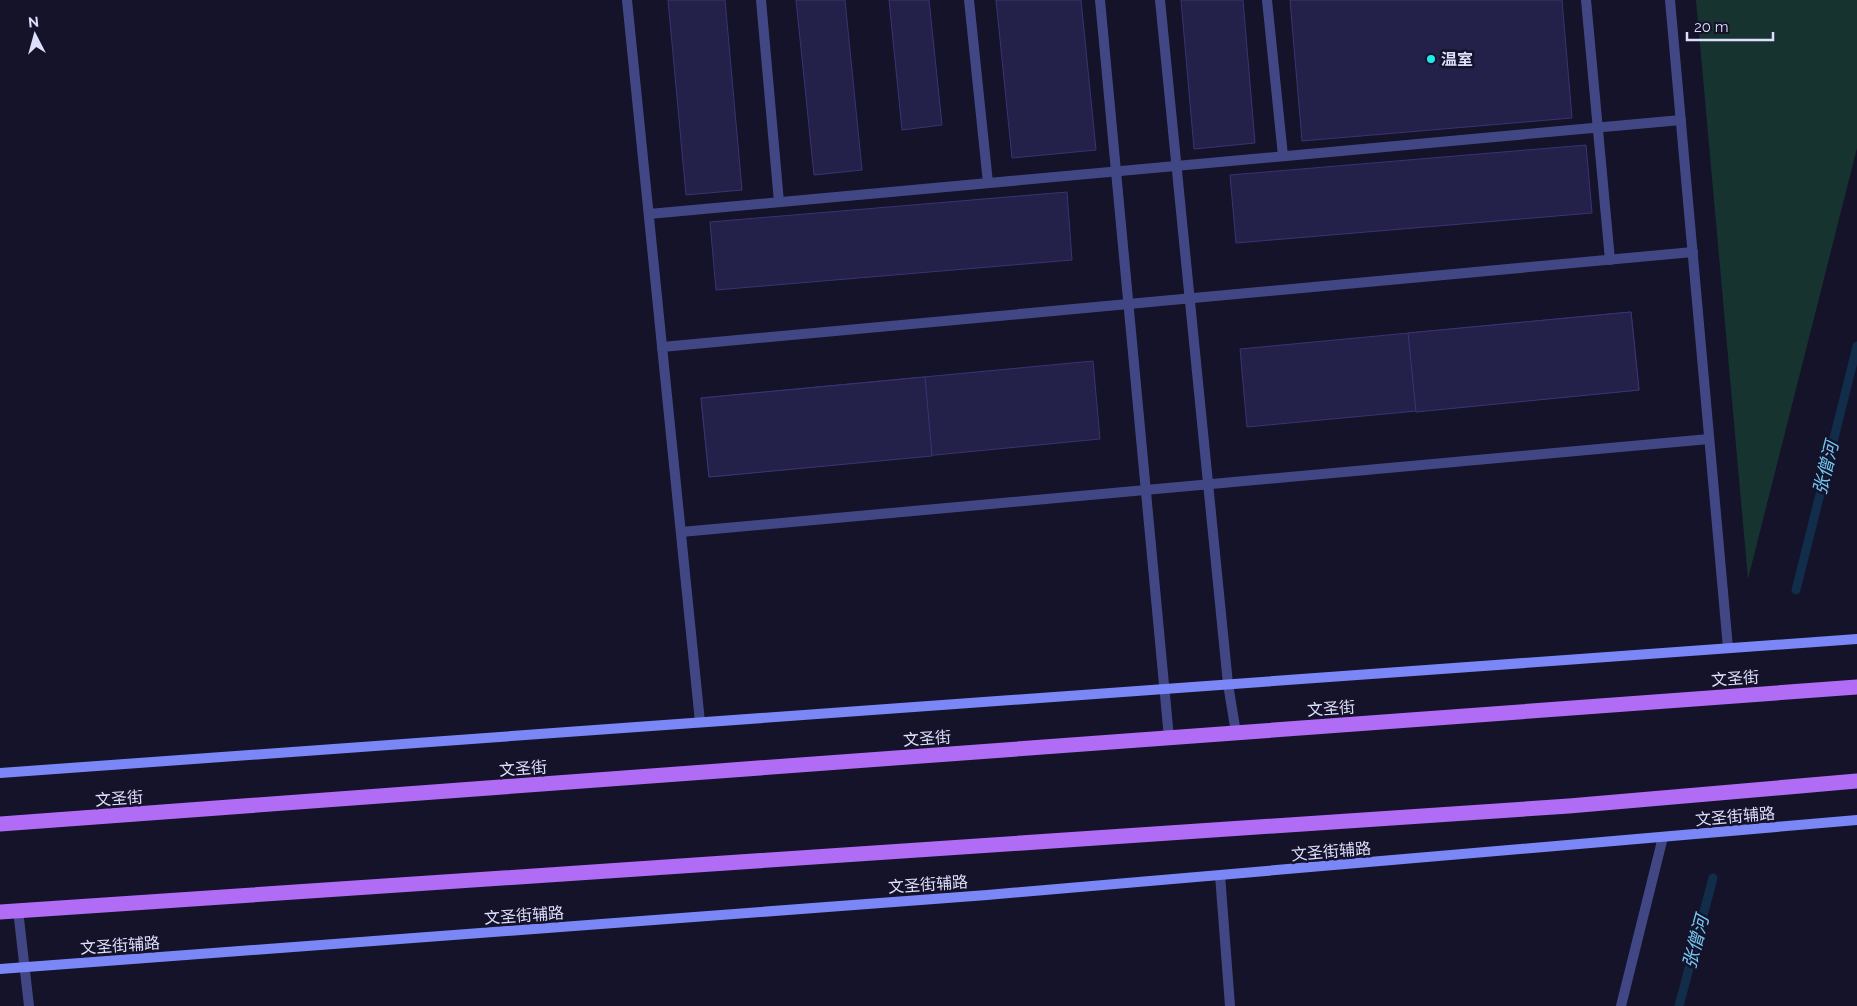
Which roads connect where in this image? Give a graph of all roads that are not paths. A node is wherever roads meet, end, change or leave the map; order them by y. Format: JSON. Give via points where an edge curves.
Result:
{"nodes":[{"id":1,"x":628,"y":0,"type":"edge"},
{"id":2,"x":761,"y":0,"type":"edge"},
{"id":3,"x":970,"y":0,"type":"edge"},
{"id":4,"x":1100,"y":0,"type":"edge"},
{"id":5,"x":1160,"y":0,"type":"edge"},
{"id":6,"x":1268,"y":0,"type":"edge"},
{"id":7,"x":1586,"y":0,"type":"edge"},
{"id":8,"x":1670,"y":0,"type":"edge"},
{"id":9,"x":1681,"y":120,"type":"junction"},
{"id":10,"x":1598,"y":127,"type":"junction"},
{"id":11,"x":1283,"y":156,"type":"junction"},
{"id":12,"x":1177,"y":166,"type":"junction"},
{"id":13,"x":1116,"y":171,"type":"junction"},
{"id":14,"x":988,"y":183,"type":"junction"},
{"id":15,"x":779,"y":202,"type":"junction"},
{"id":16,"x":649,"y":214,"type":"junction"},
{"id":17,"x":1693,"y":252,"type":"junction"},
{"id":18,"x":1610,"y":260,"type":"junction"},
{"id":19,"x":1190,"y":298,"type":"junction"},
{"id":20,"x":1129,"y":304,"type":"junction"},
{"id":21,"x":662,"y":347,"type":"junction"},
{"id":22,"x":1709,"y":439,"type":"junction"},
{"id":23,"x":1208,"y":484,"type":"junction"},
{"id":24,"x":1146,"y":490,"type":"junction"},
{"id":25,"x":681,"y":532,"type":"junction"},
{"id":26,"x":1857,"y":639,"type":"edge"},
{"id":27,"x":1728,"y":648,"type":"junction"},
{"id":28,"x":1228,"y":684,"type":"junction"},
{"id":29,"x":1857,"y":687,"type":"edge"},
{"id":30,"x":1165,"y":688,"type":"junction"},
{"id":31,"x":700,"y":722,"type":"junction"},
{"id":32,"x":1236,"y":733,"type":"junction"},
{"id":33,"x":1169,"y":738,"type":"junction"},
{"id":34,"x":0,"y":773,"type":"edge"},
{"id":35,"x":1857,"y":781,"type":"edge"},
{"id":36,"x":1857,"y":820,"type":"edge"},
{"id":37,"x":0,"y":824,"type":"edge"},
{"id":38,"x":1663,"y":837,"type":"junction"},
{"id":39,"x":1220,"y":875,"type":"junction"},
{"id":40,"x":18,"y":910,"type":"junction"},
{"id":41,"x":0,"y":912,"type":"edge"},
{"id":42,"x":24,"y":967,"type":"junction"},
{"id":43,"x":0,"y":969,"type":"edge"},
{"id":44,"x":29,"y":1006,"type":"edge"},
{"id":45,"x":1230,"y":1006,"type":"edge"},
{"id":46,"x":1621,"y":1006,"type":"edge"}],
"edges":[{"from":1,"to":16,"type":"street"},
{"from":2,"to":15,"type":"street"},
{"from":3,"to":14,"type":"street"},
{"from":4,"to":13,"type":"street"},
{"from":5,"to":12,"type":"street"},
{"from":6,"to":11,"type":"street"},
{"from":7,"to":10,"type":"street"},
{"from":8,"to":9,"type":"street"},
{"from":9,"to":10,"type":"street"},
{"from":9,"to":17,"type":"street"},
{"from":10,"to":11,"type":"street"},
{"from":10,"to":18,"type":"street"},
{"from":11,"to":12,"type":"street"},
{"from":12,"to":13,"type":"street"},
{"from":12,"to":19,"type":"street"},
{"from":13,"to":14,"type":"street"},
{"from":13,"to":20,"type":"street"},
{"from":14,"to":15,"type":"street"},
{"from":15,"to":16,"type":"street"},
{"from":16,"to":21,"type":"street"},
{"from":17,"to":18,"type":"street"},
{"from":17,"to":22,"type":"street"},
{"from":18,"to":19,"type":"street"},
{"from":19,"to":20,"type":"street"},
{"from":19,"to":23,"type":"street"},
{"from":20,"to":21,"type":"street"},
{"from":20,"to":24,"type":"street"},
{"from":21,"to":25,"type":"street"},
{"from":22,"to":23,"type":"street"},
{"from":22,"to":27,"type":"street"},
{"from":23,"to":24,"type":"street"},
{"from":23,"to":28,"type":"street"},
{"from":24,"to":25,"type":"street"},
{"from":24,"to":30,"type":"street"},
{"from":25,"to":31,"type":"street"},
{"from":26,"to":27,"type":"street"},
{"from":27,"to":28,"type":"street"},
{"from":28,"to":30,"type":"street"},
{"from":28,"to":32,"type":"street"},
{"from":29,"to":32,"type":"main road","name":"文圣街"},
{"from":30,"to":31,"type":"street"},
{"from":30,"to":33,"type":"street"},
{"from":31,"to":34,"type":"street"},
{"from":32,"to":33,"type":"main road","name":"文圣街"},
{"from":33,"to":37,"type":"main road","name":"文圣街"},
{"from":35,"to":40,"type":"main road","via":[[1559,806]]},
{"from":36,"to":38,"type":"street","name":"文圣街辅路"},
{"from":38,"to":39,"type":"street","name":"文圣街辅路"},
{"from":38,"to":46,"type":"street"},
{"from":39,"to":42,"type":"street","name":"文圣街辅路"},
{"from":39,"to":45,"type":"street"},
{"from":40,"to":41,"type":"main road"},
{"from":40,"to":42,"type":"street"},
{"from":42,"to":43,"type":"street","name":"文圣街辅路"},
{"from":42,"to":44,"type":"street"}]}
